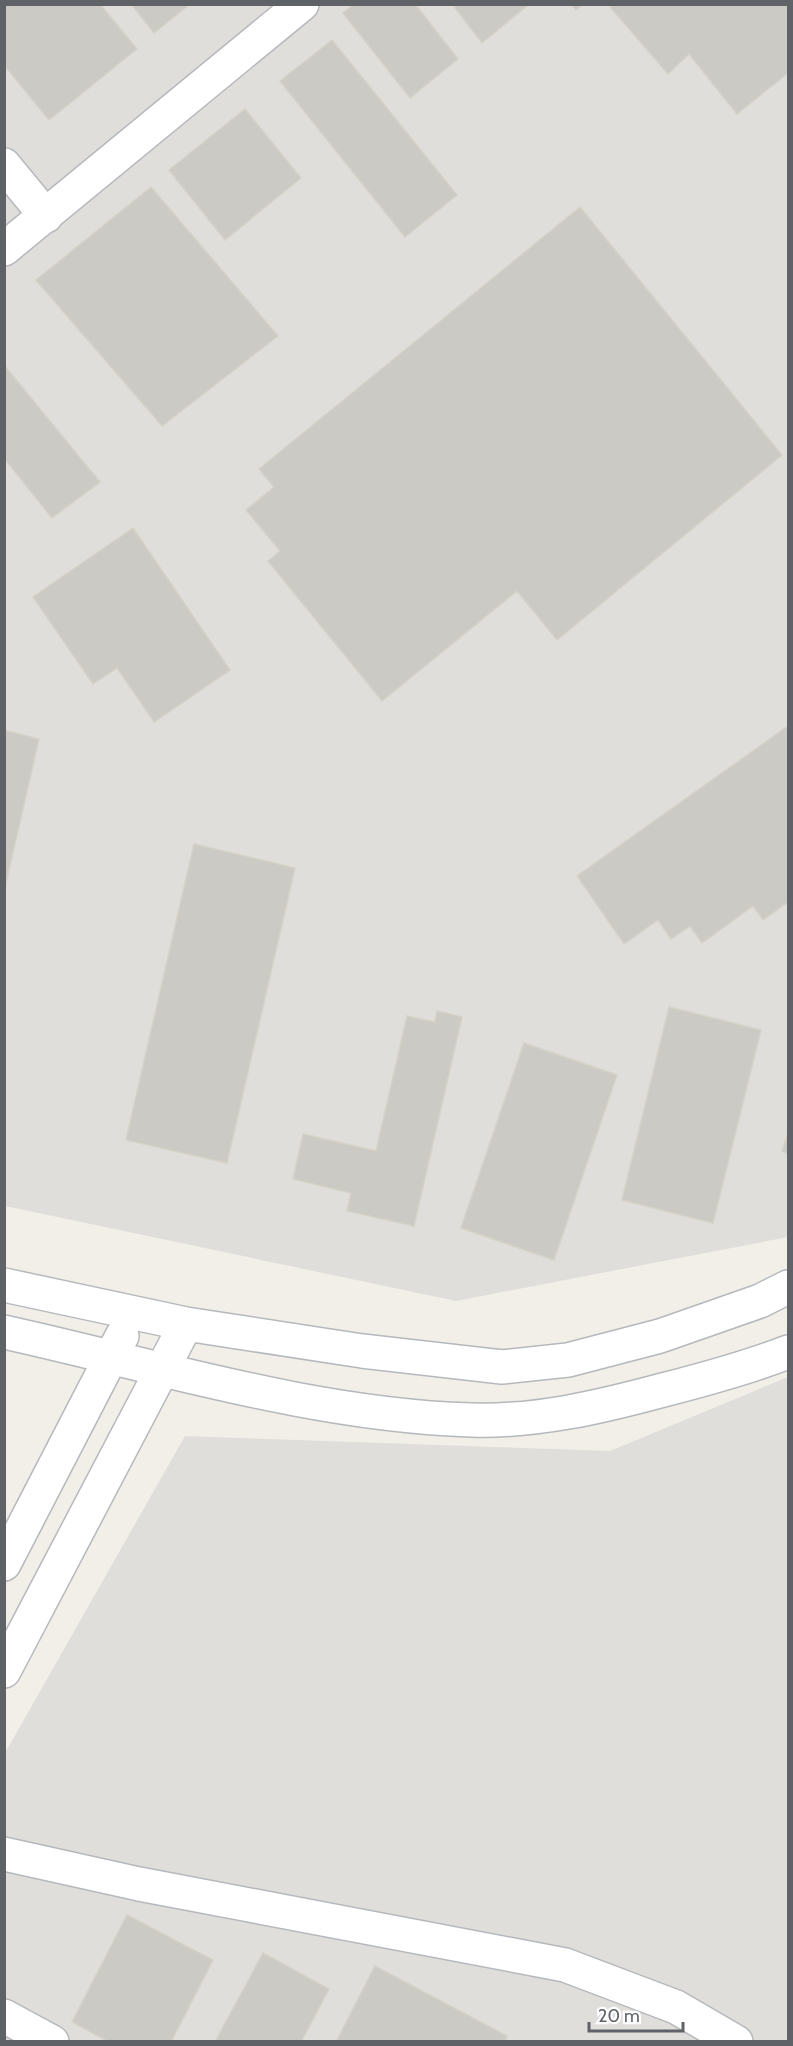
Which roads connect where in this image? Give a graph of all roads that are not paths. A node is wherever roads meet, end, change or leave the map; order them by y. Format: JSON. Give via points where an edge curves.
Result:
{"nodes":[{"id":1,"x":302,"y":4,"type":"edge"},
{"id":2,"x":4,"y":165,"type":"edge"},
{"id":3,"x":46,"y":216,"type":"junction"},
{"id":4,"x":4,"y":249,"type":"edge"},
{"id":5,"x":4,"y":1285,"type":"edge"},
{"id":6,"x":789,"y":1287,"type":"edge"},
{"id":7,"x":134,"y":1312,"type":"junction"},
{"id":8,"x":186,"y":1324,"type":"junction"},
{"id":9,"x":4,"y":1332,"type":"edge"},
{"id":10,"x":789,"y":1352,"type":"edge"},
{"id":11,"x":113,"y":1356,"type":"junction"},
{"id":12,"x":162,"y":1369,"type":"junction"},
{"id":13,"x":4,"y":1564,"type":"edge"},
{"id":14,"x":4,"y":1671,"type":"edge"},
{"id":15,"x":4,"y":1854,"type":"edge"},
{"id":16,"x":4,"y":2016,"type":"edge"},
{"id":17,"x":52,"y":2042,"type":"edge"},
{"id":18,"x":736,"y":2042,"type":"edge"}],
"edges":[{"from":1,"to":3,"type":"street"},
{"from":2,"to":3,"type":"street"},
{"from":3,"to":4,"type":"street"},
{"from":5,"to":7,"type":"street"},
{"from":6,"to":8,"type":"street","via":[[660,1336],[568,1360],[502,1367],[362,1352]]},
{"from":7,"to":8,"type":"street"},
{"from":7,"to":11,"type":"street"},
{"from":8,"to":12,"type":"street"},
{"from":9,"to":11,"type":"street"},
{"from":10,"to":12,"type":"street","via":[[748,1368],[585,1411],[512,1419],[393,1415]]},
{"from":11,"to":12,"type":"street"},
{"from":11,"to":13,"type":"street"},
{"from":12,"to":14,"type":"street"},
{"from":15,"to":18,"type":"street","via":[[565,1965],[676,2007]]},
{"from":16,"to":17,"type":"street"}]}
